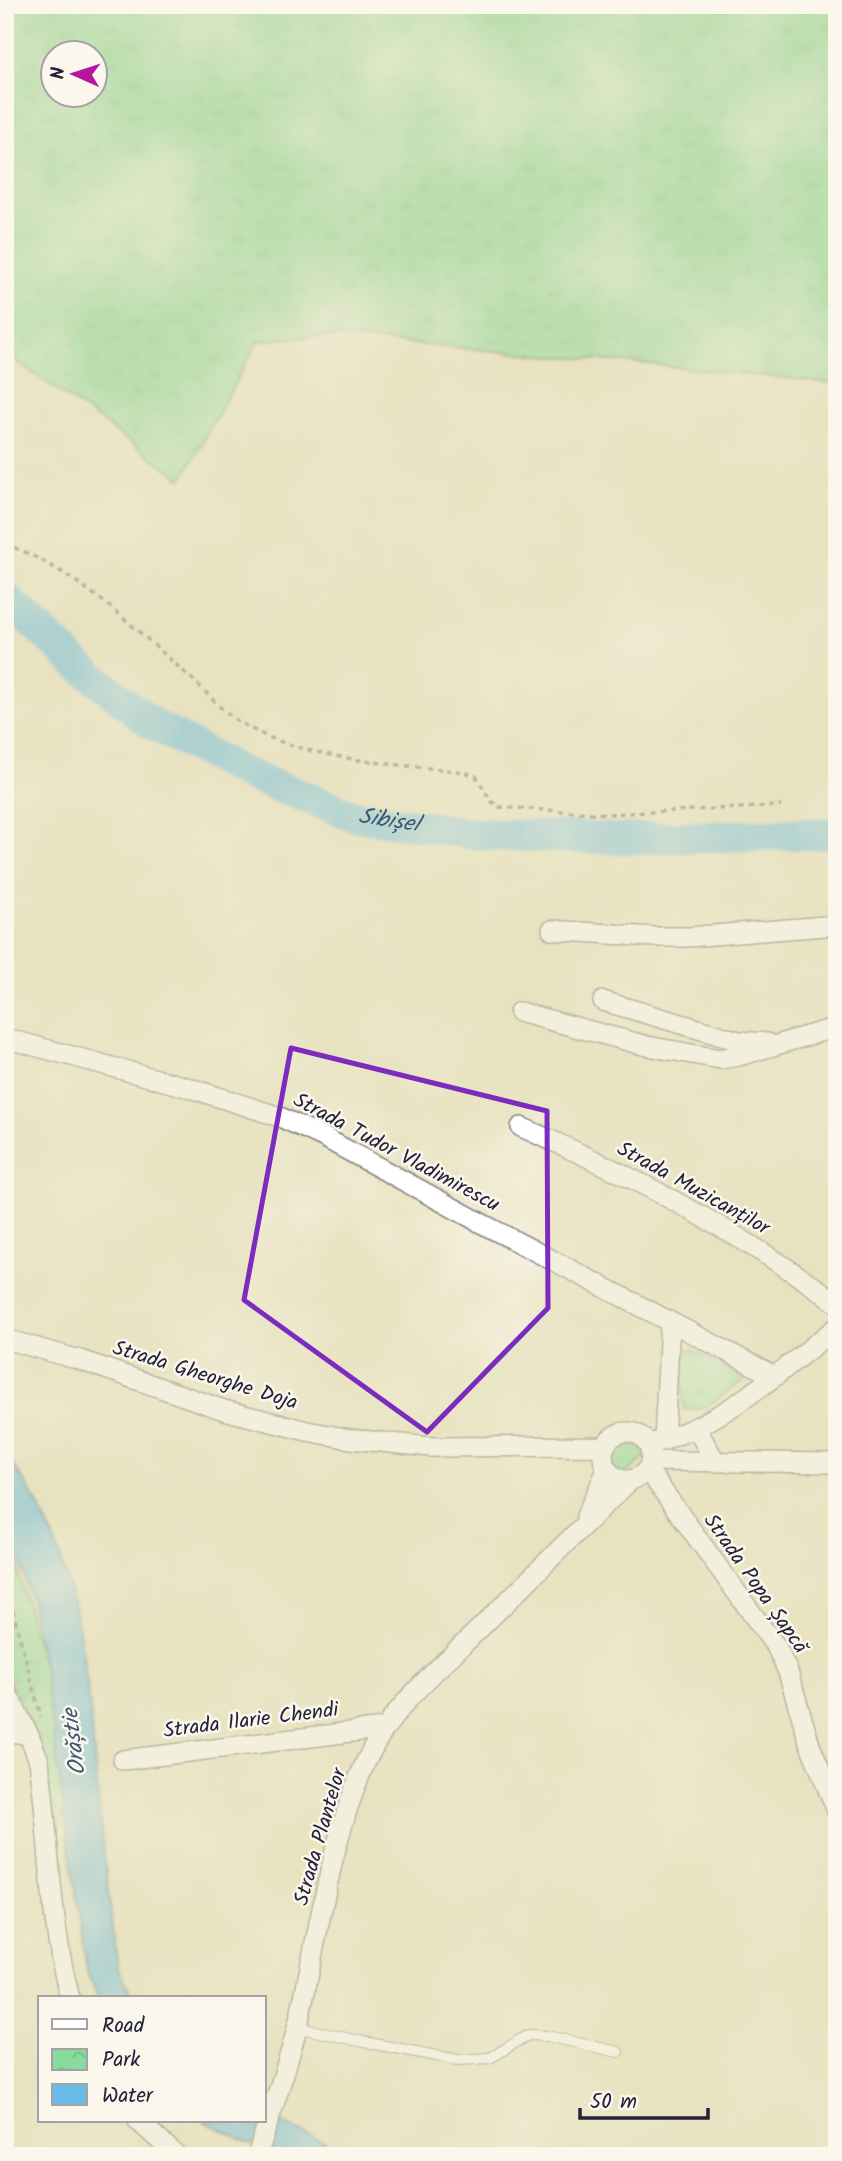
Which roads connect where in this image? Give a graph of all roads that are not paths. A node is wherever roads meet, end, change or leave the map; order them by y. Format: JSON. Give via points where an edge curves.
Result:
{"nodes":[{"id":1,"x":837,"y":925,"type":"edge"},
{"id":2,"x":552,"y":930,"type":"dead end"},
{"id":3,"x":603,"y":1001,"type":"dead end"},
{"id":4,"x":519,"y":1012,"type":"dead end"},
{"id":5,"x":837,"y":1027,"type":"edge"},
{"id":6,"x":5,"y":1038,"type":"edge"},
{"id":7,"x":778,"y":1043,"type":"junction"},
{"id":8,"x":521,"y":1127,"type":"dead end"},
{"id":9,"x":837,"y":1303,"type":"edge"},
{"id":10,"x":670,"y":1323,"type":"junction"},
{"id":11,"x":837,"y":1327,"type":"edge"},
{"id":12,"x":5,"y":1339,"type":"edge"},
{"id":13,"x":774,"y":1376,"type":"junction"},
{"id":14,"x":696,"y":1429,"type":"junction"},
{"id":15,"x":604,"y":1446,"type":"junction"},
{"id":16,"x":648,"y":1459,"type":"junction"},
{"id":17,"x":716,"y":1462,"type":"junction"},
{"id":18,"x":837,"y":1463,"type":"edge"},
{"id":19,"x":607,"y":1470,"type":"junction"},
{"id":20,"x":583,"y":1524,"type":"junction"},
{"id":21,"x":5,"y":1690,"type":"edge"},
{"id":22,"x":35,"y":1728,"type":"junction"},
{"id":23,"x":384,"y":1728,"type":"junction"},
{"id":24,"x":5,"y":1731,"type":"edge"},
{"id":25,"x":123,"y":1759,"type":"dead end"},
{"id":26,"x":837,"y":1811,"type":"edge"},
{"id":27,"x":69,"y":1996,"type":"edge"},
{"id":28,"x":297,"y":2027,"type":"junction"},
{"id":29,"x":618,"y":2052,"type":"dead end"},
{"id":30,"x":139,"y":2122,"type":"edge"},
{"id":31,"x":177,"y":2156,"type":"edge"},
{"id":32,"x":257,"y":2156,"type":"edge"}],
"edges":[{"from":1,"to":2,"type":"street","via":[[688,937]]},
{"from":3,"to":7,"type":"street","via":[[739,1041]]},
{"from":4,"to":7,"type":"street","via":[[601,1035],[720,1059]]},
{"from":5,"to":7,"type":"street"},
{"from":6,"to":10,"type":"street","name":"Strada Tudor Vladimirescu","via":[[280,1117]]},
{"from":8,"to":9,"type":"street","name":"Strada Muzicanților","via":[[670,1198]]},
{"from":10,"to":13,"type":"street","name":"Strada Tudor Vladimirescu"},
{"from":10,"to":16,"type":"street"},
{"from":11,"to":13,"type":"street","name":"Strada Plantelor"},
{"from":12,"to":15,"type":"street","name":"Strada Gheorghe Doja","via":[[267,1422],[350,1439],[431,1447]]},
{"from":13,"to":14,"type":"street","name":"Strada Plantelor"},
{"from":14,"to":16,"type":"street","name":"Strada Plantelor"},
{"from":14,"to":17,"type":"street"},
{"from":15,"to":16,"type":"street","via":[[615,1434],[630,1431],[637,1434]]},
{"from":15,"to":19,"type":"street"},
{"from":16,"to":17,"type":"street"},
{"from":16,"to":19,"type":"street","via":[[618,1478]]},
{"from":16,"to":20,"type":"street","name":"Strada Plantelor"},
{"from":16,"to":26,"type":"street","name":"Strada Popa Șapcă","via":[[776,1648]]},
{"from":17,"to":18,"type":"street"},
{"from":19,"to":20,"type":"street","name":"Strada Plantelor"},
{"from":20,"to":23,"type":"street","name":"Strada Plantelor"},
{"from":21,"to":22,"type":"street"},
{"from":22,"to":24,"type":"street"},
{"from":22,"to":27,"type":"street","via":[[54,1917]]},
{"from":23,"to":25,"type":"street","name":"Strada Ilarie Chendi"},
{"from":23,"to":28,"type":"street","name":"Strada Plantelor","via":[[368,1758],[340,1839]]},
{"from":28,"to":29,"type":"lane","via":[[458,2060],[490,2058],[528,2035]]},
{"from":28,"to":32,"type":"street","name":"Strada Plantelor"},
{"from":30,"to":31,"type":"street"}]}
